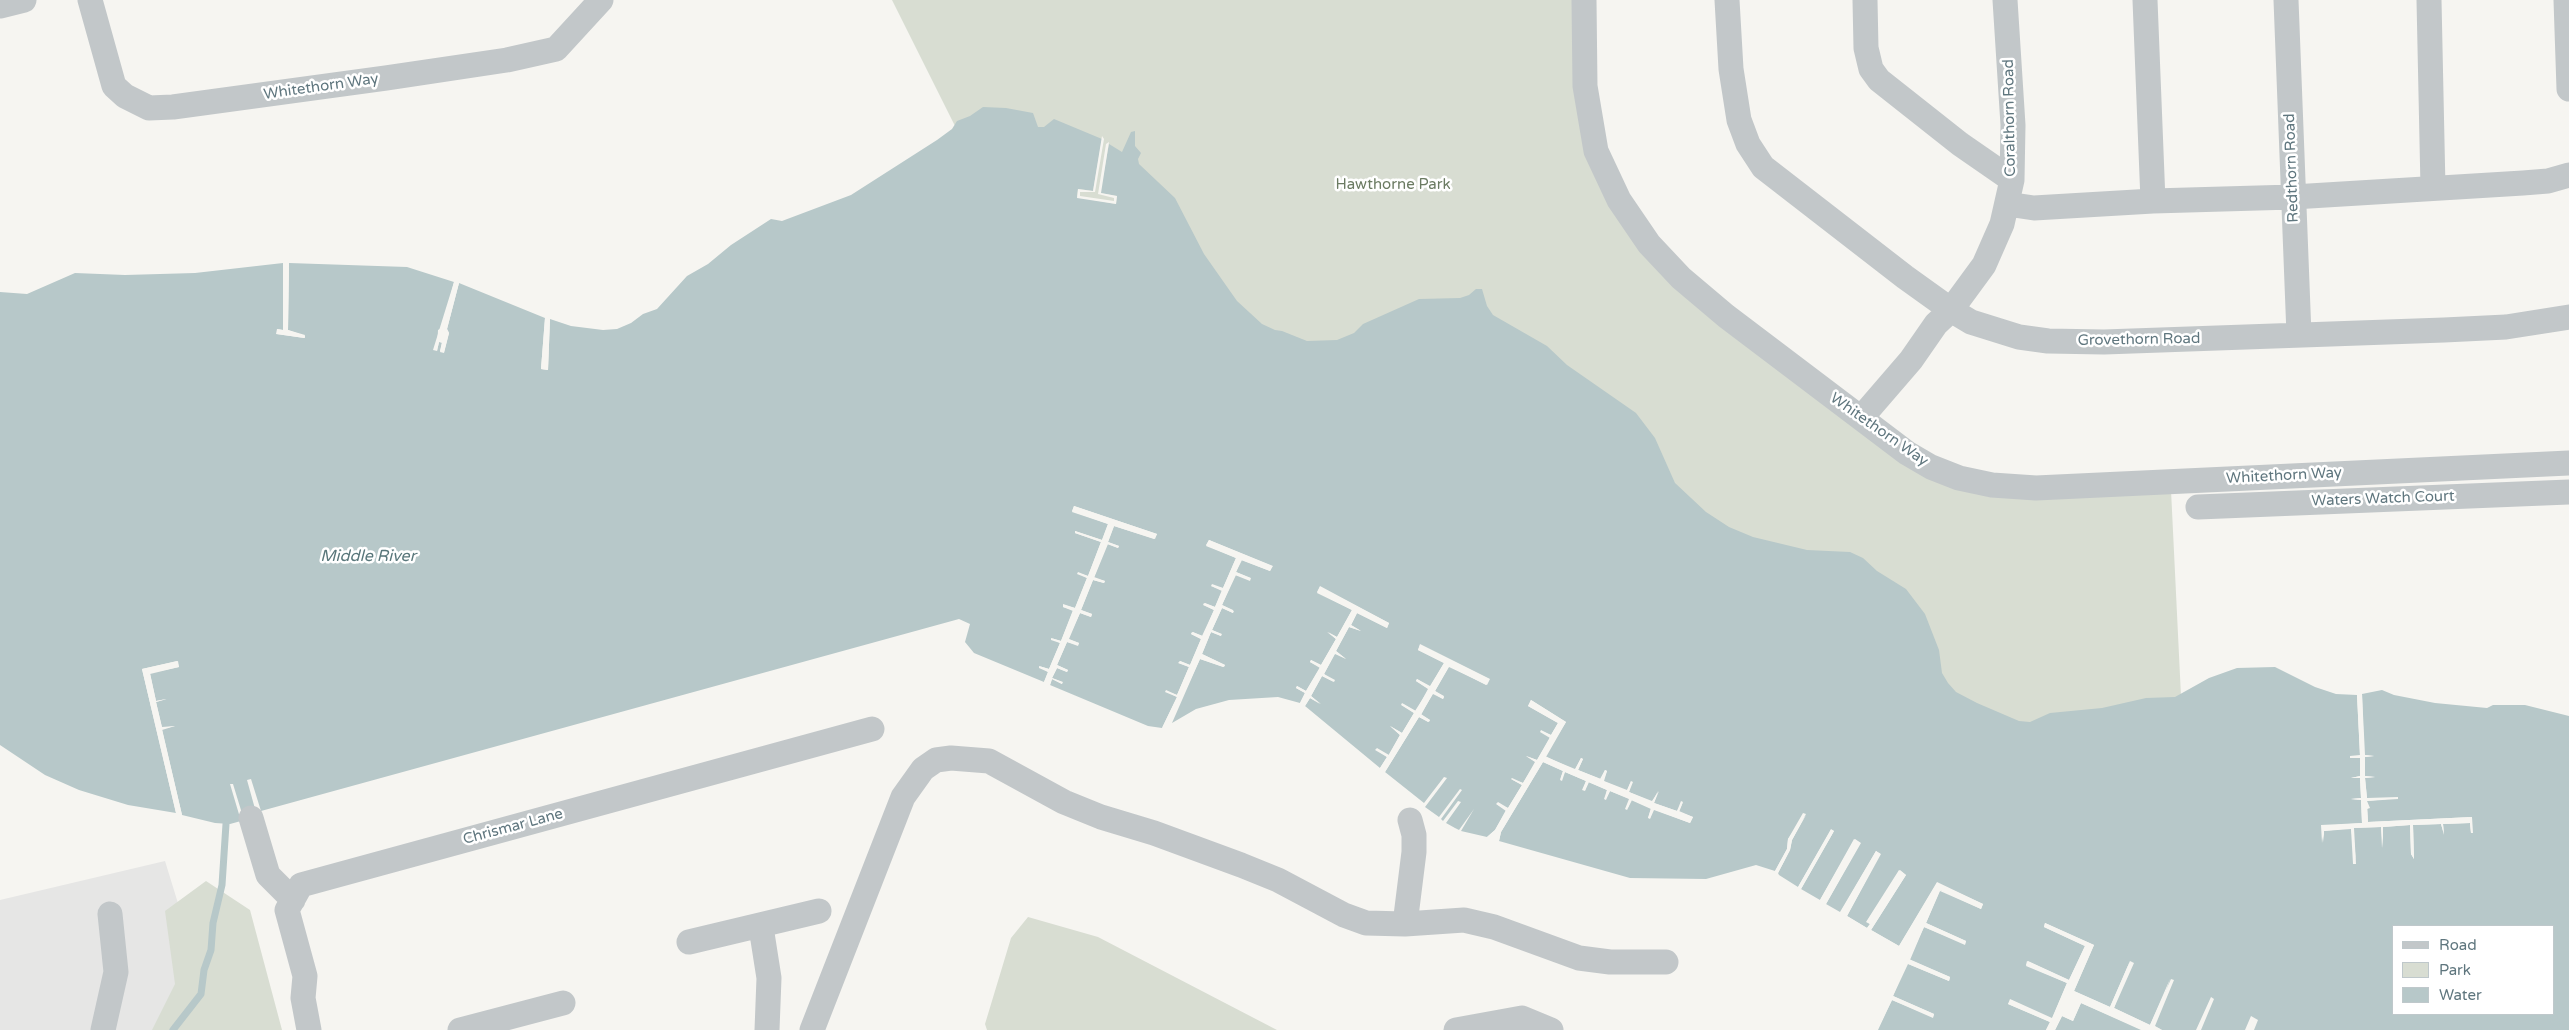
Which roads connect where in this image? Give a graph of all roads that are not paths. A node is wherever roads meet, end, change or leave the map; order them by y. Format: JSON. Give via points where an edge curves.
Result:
{"nodes":[{"id":1,"x":24,"y":0,"type":"edge"},
{"id":2,"x":90,"y":0,"type":"edge"},
{"id":3,"x":600,"y":0,"type":"edge"},
{"id":4,"x":1584,"y":0,"type":"edge"},
{"id":5,"x":1727,"y":0,"type":"edge"},
{"id":6,"x":1865,"y":0,"type":"edge"},
{"id":7,"x":2005,"y":0,"type":"edge"},
{"id":8,"x":2146,"y":0,"type":"edge"},
{"id":9,"x":2286,"y":0,"type":"edge"},
{"id":10,"x":2428,"y":0,"type":"edge"},
{"id":11,"x":2566,"y":0,"type":"edge"},
{"id":12,"x":0,"y":6,"type":"edge"},
{"id":13,"x":2569,"y":89,"type":"edge"},
{"id":14,"x":2569,"y":174,"type":"edge"},
{"id":15,"x":2012,"y":180,"type":"junction"},
{"id":16,"x":2433,"y":188,"type":"junction"},
{"id":17,"x":2293,"y":197,"type":"junction"},
{"id":18,"x":2153,"y":201,"type":"junction"},
{"id":19,"x":2007,"y":204,"type":"junction"},
{"id":20,"x":1951,"y":310,"type":"junction"},
{"id":21,"x":2569,"y":317,"type":"edge"},
{"id":22,"x":2299,"y":335,"type":"junction"},
{"id":23,"x":1861,"y":418,"type":"junction"},
{"id":24,"x":2569,"y":463,"type":"edge"},
{"id":25,"x":2569,"y":492,"type":"edge"},
{"id":26,"x":2198,"y":507,"type":"dead end"},
{"id":27,"x":872,"y":730,"type":"dead end"},
{"id":28,"x":251,"y":818,"type":"dead end"},
{"id":29,"x":1410,"y":820,"type":"dead end"},
{"id":30,"x":292,"y":900,"type":"junction"},
{"id":31,"x":819,"y":911,"type":"dead end"},
{"id":32,"x":110,"y":914,"type":"dead end"},
{"id":33,"x":1405,"y":924,"type":"junction"},
{"id":34,"x":761,"y":927,"type":"junction"},
{"id":35,"x":689,"y":942,"type":"dead end"},
{"id":36,"x":1666,"y":962,"type":"dead end"},
{"id":37,"x":563,"y":1003,"type":"dead end"},
{"id":38,"x":103,"y":1030,"type":"edge"},
{"id":39,"x":308,"y":1030,"type":"edge"},
{"id":40,"x":460,"y":1030,"type":"edge"},
{"id":41,"x":767,"y":1030,"type":"edge"},
{"id":42,"x":812,"y":1030,"type":"edge"},
{"id":43,"x":1456,"y":1030,"type":"edge"},
{"id":44,"x":1551,"y":1030,"type":"edge"}],
"edges":[{"from":1,"to":12,"type":"street"},
{"from":2,"to":3,"type":"street","name":"Whitethorn Way","via":[[114,86],[125,96],[149,108],[172,108],[386,78],[556,49]]},
{"from":4,"to":23,"type":"street","name":"Whitethorn Way","via":[[1585,86],[1590,122],[1596,150],[1608,180],[1629,215],[1660,257],[1681,278]]},
{"from":5,"to":20,"type":"street","name":"Grovethorn Road","via":[[1731,69],[1739,120],[1748,144],[1763,167]]},
{"from":6,"to":15,"type":"street","via":[[1866,48],[1879,80]]},
{"from":7,"to":15,"type":"street","name":"Coralthorn Road","via":[[2013,125]]},
{"from":8,"to":18,"type":"street"},
{"from":9,"to":17,"type":"street","name":"Redthorn Road"},
{"from":10,"to":16,"type":"street"},
{"from":11,"to":13,"type":"street"},
{"from":14,"to":16,"type":"street","via":[[2540,182]]},
{"from":15,"to":19,"type":"street","name":"Coralthorn Road"},
{"from":16,"to":17,"type":"street"},
{"from":17,"to":18,"type":"street"},
{"from":17,"to":22,"type":"street","name":"Redthorn Road"},
{"from":18,"to":19,"type":"street","via":[[2034,208]]},
{"from":19,"to":20,"type":"street","name":"Coralthorn Road","via":[[1984,265]]},
{"from":20,"to":22,"type":"street","name":"Grovethorn Road","via":[[1971,322],[1997,331],[2048,341]]},
{"from":20,"to":23,"type":"street","name":"Coralthorn Road","via":[[1936,324],[1911,360]]},
{"from":21,"to":22,"type":"street","name":"Grovethorn Road","via":[[2506,327]]},
{"from":23,"to":24,"type":"street","name":"Whitethorn Way","via":[[1931,467],[1959,478],[2028,487]]},
{"from":25,"to":26,"type":"street","name":"Waters Watch Court"},
{"from":27,"to":30,"type":"street","name":"Chrismar Lane","via":[[301,885]]},
{"from":28,"to":30,"type":"street","via":[[268,875]]},
{"from":29,"to":33,"type":"street","via":[[1414,852]]},
{"from":30,"to":39,"type":"street","via":[[287,910],[305,976],[303,998]]},
{"from":31,"to":34,"type":"street"},
{"from":32,"to":38,"type":"street","via":[[116,972]]},
{"from":33,"to":36,"type":"street","via":[[1464,920],[1494,927],[1579,958],[1610,962]]},
{"from":33,"to":42,"type":"street","via":[[1366,923],[1344,915],[1241,864],[1064,802],[989,761],[936,760],[914,780],[903,797]]},
{"from":34,"to":35,"type":"street"},
{"from":34,"to":41,"type":"street","via":[[770,978]]},
{"from":37,"to":40,"type":"street"},
{"from":43,"to":44,"type":"street","via":[[1522,1018]]}]}
